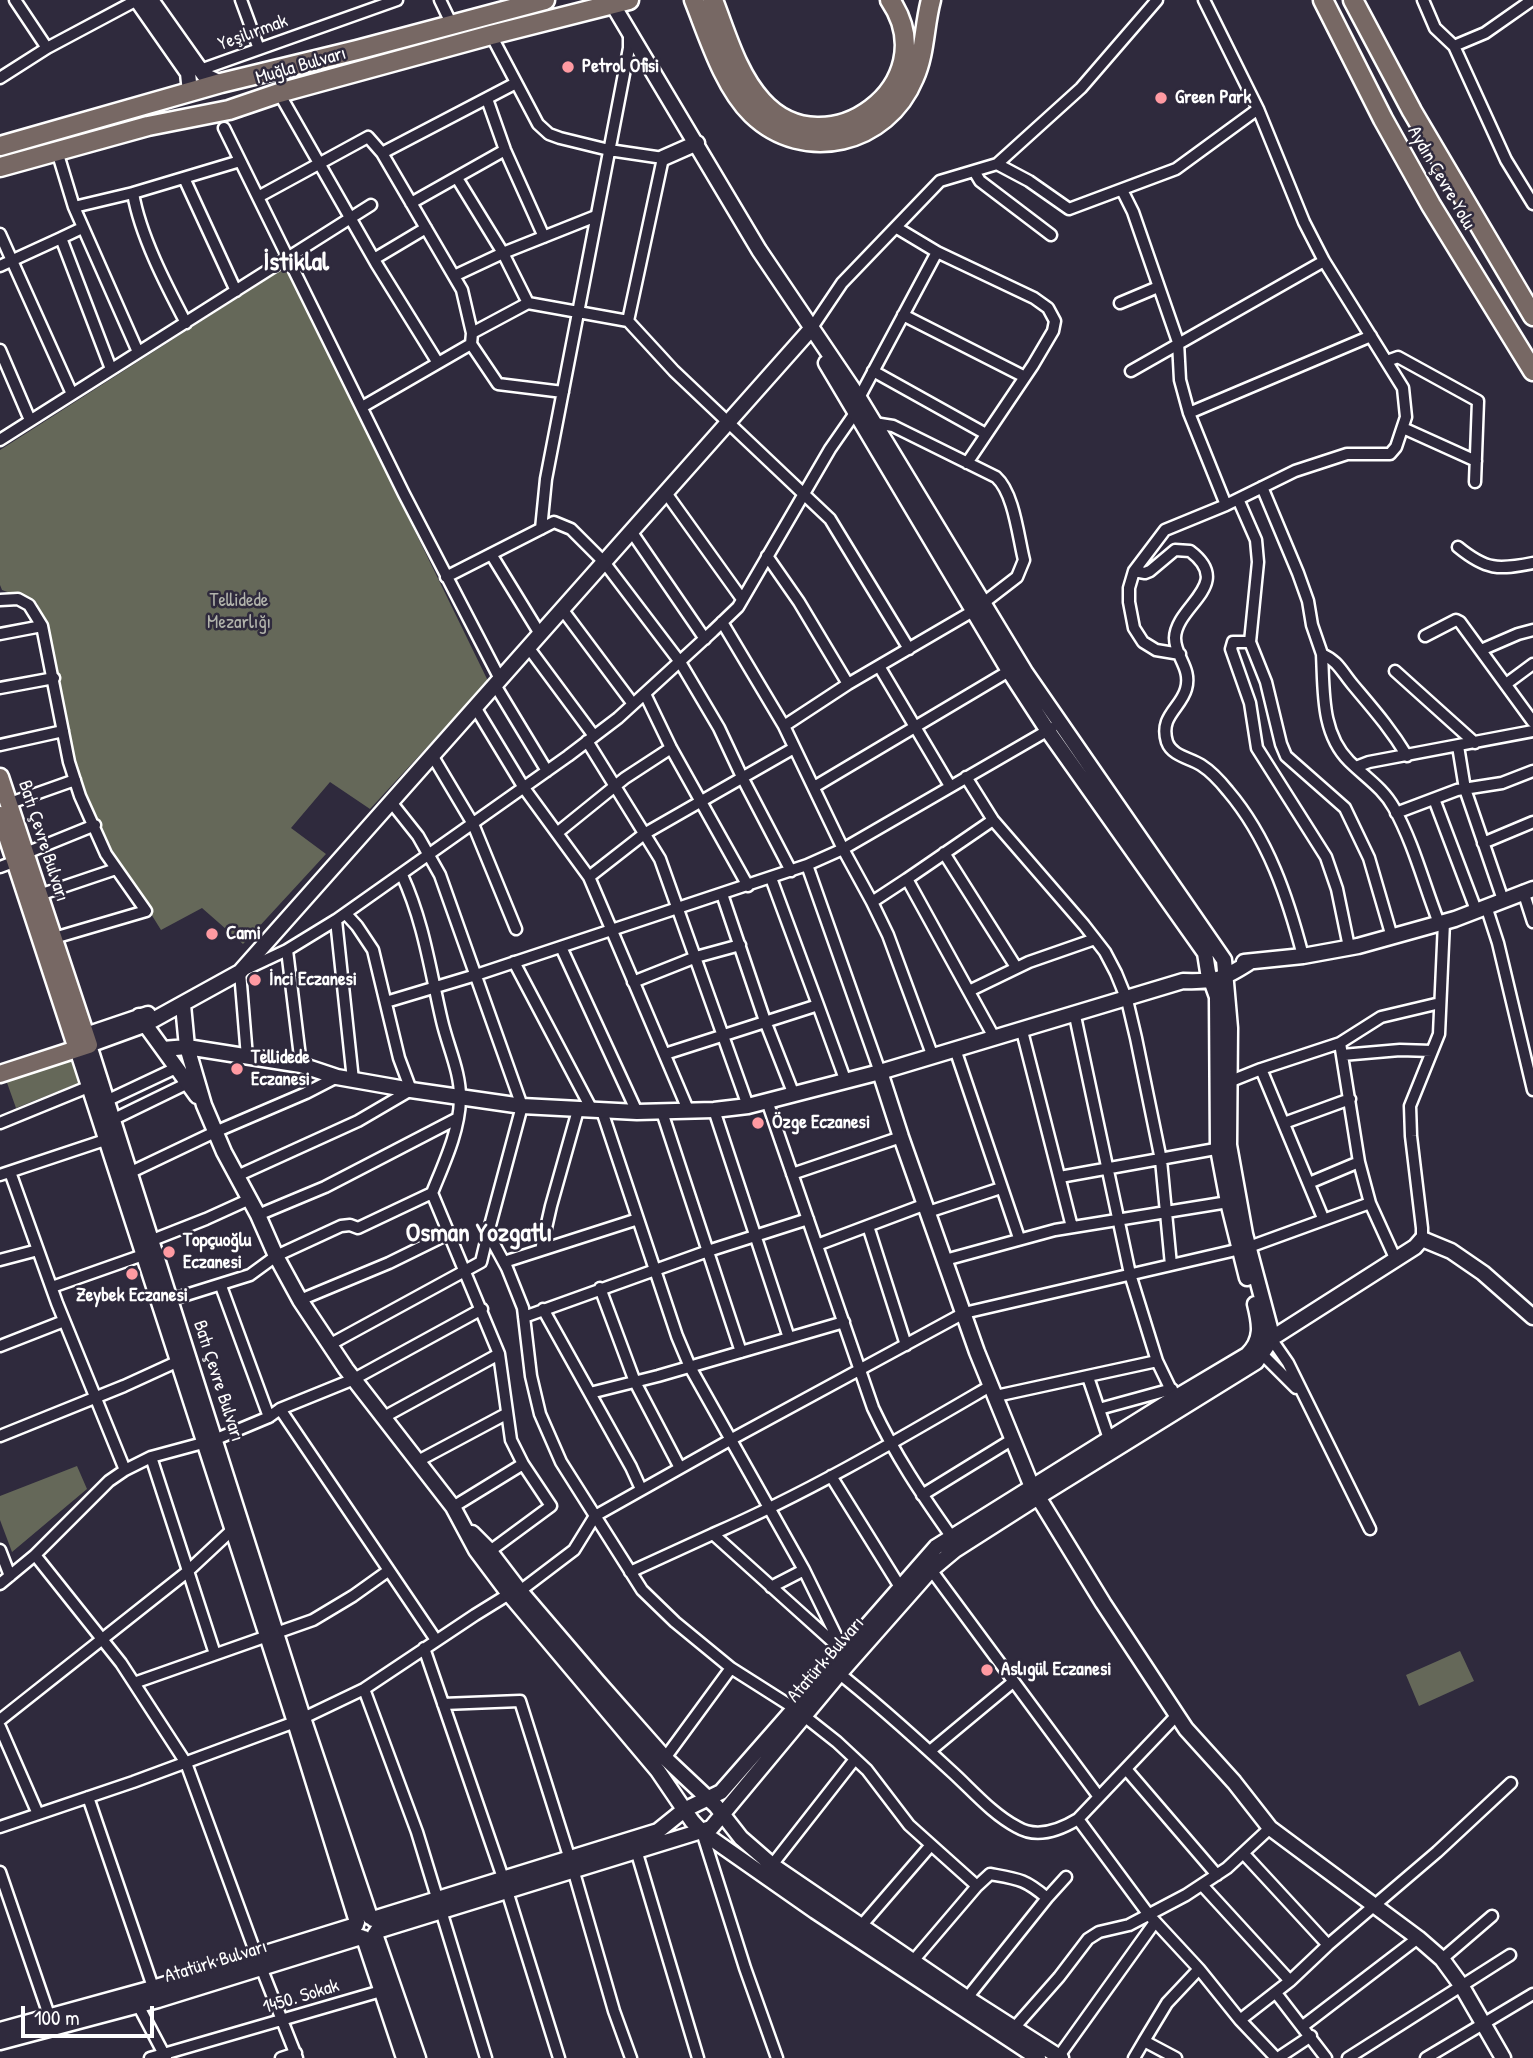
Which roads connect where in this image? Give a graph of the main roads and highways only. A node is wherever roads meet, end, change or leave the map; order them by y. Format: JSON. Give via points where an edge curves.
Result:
{"nodes":[{"id":1,"x":137,"y":0,"type":"edge"},
{"id":2,"x":151,"y":0,"type":"edge"},
{"id":3,"x":512,"y":0,"type":"edge"},
{"id":4,"x":545,"y":0,"type":"edge"},
{"id":5,"x":640,"y":0,"type":"edge"},
{"id":6,"x":694,"y":0,"type":"edge"},
{"id":7,"x":713,"y":0,"type":"edge"},
{"id":8,"x":890,"y":0,"type":"edge"},
{"id":9,"x":931,"y":0,"type":"edge"},
{"id":10,"x":1323,"y":0,"type":"edge"},
{"id":11,"x":1353,"y":0,"type":"edge"},
{"id":12,"x":620,"y":3,"type":"edge"},
{"id":13,"x":471,"y":20,"type":"junction"},
{"id":14,"x":717,"y":34,"type":"junction"},
{"id":15,"x":221,"y":83,"type":"junction"},
{"id":16,"x":190,"y":92,"type":"junction"},
{"id":17,"x":229,"y":110,"type":"junction"},
{"id":18,"x":197,"y":118,"type":"junction"},
{"id":19,"x":697,"y":143,"type":"junction"},
{"id":20,"x":0,"y":146,"type":"edge"},
{"id":21,"x":663,"y":158,"type":"road end"},
{"id":22,"x":0,"y":167,"type":"edge"},
{"id":23,"x":1533,"y":316,"type":"edge"},
{"id":24,"x":811,"y":329,"type":"junction"},
{"id":25,"x":1533,"y":371,"type":"edge"},
{"id":26,"x":977,"y":606,"type":"junction"},
{"id":27,"x":1054,"y":727,"type":"junction"},
{"id":28,"x":0,"y":777,"type":"edge"},
{"id":29,"x":5,"y":809,"type":"edge"},
{"id":30,"x":14,"y":860,"type":"edge"},
{"id":31,"x":1530,"y":888,"type":"edge"},
{"id":32,"x":1224,"y":960,"type":"junction"},
{"id":33,"x":1208,"y":961,"type":"junction"},
{"id":34,"x":1250,"y":962,"type":"junction"},
{"id":35,"x":1227,"y":977,"type":"junction"},
{"id":36,"x":1184,"y":981,"type":"junction"},
{"id":37,"x":1212,"y":982,"type":"junction"},
{"id":38,"x":183,"y":1005,"type":"junction"},
{"id":39,"x":142,"y":1021,"type":"junction"},
{"id":40,"x":82,"y":1042,"type":"junction"},
{"id":41,"x":187,"y":1047,"type":"junction"},
{"id":42,"x":163,"y":1049,"type":"junction"},
{"id":43,"x":1,"y":1067,"type":"edge"},
{"id":44,"x":880,"y":1072,"type":"junction"},
{"id":45,"x":1222,"y":1084,"type":"junction"},
{"id":46,"x":204,"y":1105,"type":"junction"},
{"id":47,"x":1223,"y":1147,"type":"junction"},
{"id":48,"x":1244,"y":1248,"type":"junction"},
{"id":49,"x":165,"y":1304,"type":"junction"},
{"id":50,"x":1533,"y":1317,"type":"edge"},
{"id":51,"x":1264,"y":1337,"type":"junction"},
{"id":52,"x":209,"y":1442,"type":"junction"},
{"id":53,"x":1035,"y":1492,"type":"junction"},
{"id":54,"x":463,"y":1523,"type":"junction"},
{"id":55,"x":927,"y":1565,"type":"junction"},
{"id":56,"x":514,"y":1593,"type":"junction"},
{"id":57,"x":272,"y":1635,"type":"junction"},
{"id":58,"x":836,"y":1670,"type":"junction"},
{"id":59,"x":799,"y":1712,"type":"junction"},
{"id":60,"x":707,"y":1799,"type":"junction"},
{"id":61,"x":684,"y":1810,"type":"junction"},
{"id":62,"x":722,"y":1815,"type":"junction"},
{"id":63,"x":702,"y":1832,"type":"junction"},
{"id":64,"x":571,"y":1863,"type":"junction"},
{"id":65,"x":367,"y":1928,"type":"junction"},
{"id":66,"x":156,"y":1994,"type":"junction"},
{"id":67,"x":52,"y":2023,"type":"junction"},
{"id":68,"x":0,"y":2030,"type":"edge"},
{"id":69,"x":0,"y":2042,"type":"edge"},
{"id":70,"x":1038,"y":2055,"type":"edge"},
{"id":71,"x":1060,"y":2057,"type":"edge"},
{"id":72,"x":404,"y":2058,"type":"edge"},
{"id":73,"x":418,"y":2058,"type":"edge"},
{"id":74,"x":1503,"y":2058,"type":"edge"}],
"edges":[{"from":1,"to":16,"type":"main road","via":[[188,73]]},
{"from":2,"to":15,"type":"main road","via":[[204,75]]},
{"from":3,"to":13,"type":"highway"},
{"from":4,"to":13,"type":"highway","name":"Muğla Bulvarı"},
{"from":5,"to":12,"type":"highway","name":"Muğla Bulvarı"},
{"from":6,"to":14,"type":"highway"},
{"from":7,"to":14,"type":"highway"},
{"from":8,"to":14,"type":"highway","via":[[904,30],[905,50],[897,81],[883,102],[858,119],[822,128],[788,121],[762,101]]},
{"from":9,"to":14,"type":"highway","via":[[921,56],[904,99],[870,130],[844,140],[790,137],[751,113],[737,95]]},
{"from":10,"to":25,"type":"highway","name":"Aydın Çevre Yolu","via":[[1430,205]]},
{"from":11,"to":23,"type":"highway","name":"Aydın Çevre Yolu","via":[[1412,111]]},
{"from":12,"to":17,"type":"highway","name":"Muğla Bulvarı"},
{"from":12,"to":19,"type":"main road","via":[[629,32]]},
{"from":13,"to":15,"type":"highway","name":"Muğla Bulvarı"},
{"from":15,"to":16,"type":"highway","name":"Muğla Bulvarı"},
{"from":15,"to":17,"type":"highway"},
{"from":16,"to":18,"type":"highway"},
{"from":16,"to":20,"type":"highway","name":"Muğla Bulvarı"},
{"from":17,"to":18,"type":"highway","name":"Muğla Bulvarı"},
{"from":18,"to":22,"type":"highway","name":"Muğla Bulvarı","via":[[148,126]]},
{"from":19,"to":21,"type":"main road"},
{"from":19,"to":24,"type":"main road"},
{"from":24,"to":26,"type":"main road","via":[[874,423]]},
{"from":24,"to":26,"type":"main road","via":[[831,374]]},
{"from":24,"to":38,"type":"main road","via":[[240,972]]},
{"from":26,"to":27,"type":"main road"},
{"from":26,"to":27,"type":"main road","via":[[1009,671]]},
{"from":27,"to":32,"type":"main road"},
{"from":27,"to":33,"type":"main road"},
{"from":28,"to":29,"type":"main road","name":"Batı Çevre Bulvarı"},
{"from":29,"to":30,"type":"main road","name":"Batı Çevre Bulvarı"},
{"from":30,"to":40,"type":"main road","name":"Batı Çevre Bulvarı"},
{"from":30,"to":40,"type":"main road","name":"Batı Çevre Bulvarı","via":[[39,895]]},
{"from":31,"to":34,"type":"main road","via":[[1392,937]]},
{"from":32,"to":33,"type":"main road"},
{"from":32,"to":34,"type":"main road"},
{"from":32,"to":35,"type":"main road"},
{"from":33,"to":36,"type":"main road"},
{"from":33,"to":37,"type":"main road"},
{"from":34,"to":35,"type":"main road"},
{"from":35,"to":37,"type":"main road"},
{"from":35,"to":45,"type":"main road","via":[[1230,1028]]},
{"from":36,"to":37,"type":"main road"},
{"from":36,"to":44,"type":"main road"},
{"from":37,"to":45,"type":"main road","via":[[1217,997]]},
{"from":38,"to":39,"type":"main road"},
{"from":38,"to":41,"type":"main road"},
{"from":39,"to":40,"type":"main road"},
{"from":39,"to":42,"type":"main road"},
{"from":40,"to":43,"type":"main road"},
{"from":40,"to":49,"type":"main road","name":"Batı Çevre Bulvarı","via":[[106,1101]]},
{"from":40,"to":49,"type":"main road","name":"Batı Çevre Bulvarı","via":[[88,1087],[143,1255]]},
{"from":41,"to":42,"type":"main road"},
{"from":41,"to":44,"type":"main road","via":[[301,1065],[353,1080],[522,1106],[638,1112],[748,1106]]},
{"from":41,"to":46,"type":"main road"},
{"from":42,"to":46,"type":"main road"},
{"from":44,"to":53,"type":"main road","via":[[964,1313]]},
{"from":45,"to":47,"type":"main road"},
{"from":46,"to":54,"type":"main road","via":[[300,1300]]},
{"from":47,"to":48,"type":"main road"},
{"from":47,"to":48,"type":"main road","via":[[1228,1202]]},
{"from":48,"to":51,"type":"main road"},
{"from":49,"to":52,"type":"main road","name":"Batı Çevre Bulvarı"},
{"from":50,"to":51,"type":"main road","name":"Atatürk Bulvarı","via":[[1472,1265],[1422,1239],[1277,1335]]},
{"from":51,"to":53,"type":"main road","name":"Atatürk Bulvarı","via":[[1247,1355],[1172,1394]]},
{"from":51,"to":53,"type":"main road","name":"Atatürk Bulvarı","via":[[1263,1355],[1256,1362]]},
{"from":52,"to":57,"type":"main road","name":"Batı Çevre Bulvarı"},
{"from":52,"to":57,"type":"main road","name":"Batı Çevre Bulvarı","via":[[233,1529]]},
{"from":53,"to":55,"type":"main road","name":"Atatürk Bulvarı","via":[[956,1550]]},
{"from":53,"to":55,"type":"main road","name":"Atatürk Bulvarı","via":[[951,1536]]},
{"from":53,"to":74,"type":"main road","via":[[1177,1715],[1270,1828],[1442,1959]]},
{"from":54,"to":56,"type":"main road","via":[[490,1552]]},
{"from":54,"to":56,"type":"main road","via":[[476,1550]]},
{"from":55,"to":58,"type":"main road","name":"Atatürk Bulvarı"},
{"from":55,"to":58,"type":"main road","name":"Atatürk Bulvarı","via":[[900,1587],[844,1652]]},
{"from":56,"to":60,"type":"main road"},
{"from":56,"to":61,"type":"main road","via":[[658,1771]]},
{"from":57,"to":65,"type":"main road","name":"Batı Çevre Bulvarı"},
{"from":58,"to":59,"type":"main road","name":"Atatürk Bulvarı"},
{"from":59,"to":60,"type":"main road","name":"Atatürk Bulvarı","via":[[721,1793]]},
{"from":59,"to":62,"type":"main road","name":"Atatürk Bulvarı"},
{"from":60,"to":61,"type":"main road","name":"Atatürk Bulvarı"},
{"from":60,"to":62,"type":"main road"},
{"from":61,"to":63,"type":"main road"},
{"from":61,"to":64,"type":"main road","name":"Atatürk Bulvarı","via":[[658,1831]]},
{"from":62,"to":63,"type":"main road","name":"Atatürk Bulvarı"},
{"from":62,"to":70,"type":"main road","via":[[772,1864],[1014,2028]]},
{"from":63,"to":64,"type":"main road","name":"Atatürk Bulvarı"},
{"from":63,"to":70,"type":"main road"},
{"from":64,"to":65,"type":"main road","name":"Atatürk Bulvarı"},
{"from":65,"to":66,"type":"main road","name":"Atatürk Bulvarı"},
{"from":65,"to":72,"type":"main road","via":[[381,1991]]},
{"from":65,"to":73,"type":"main road"},
{"from":66,"to":67,"type":"main road","name":"Atatürk Bulvarı"},
{"from":66,"to":67,"type":"main road","name":"Atatürk Bulvarı","via":[[138,2005]]},
{"from":67,"to":68,"type":"main road","name":"Atatürk Bulvarı"},
{"from":67,"to":69,"type":"main road","name":"Atatürk Bulvarı"},
{"from":70,"to":71,"type":"main road"}]}
